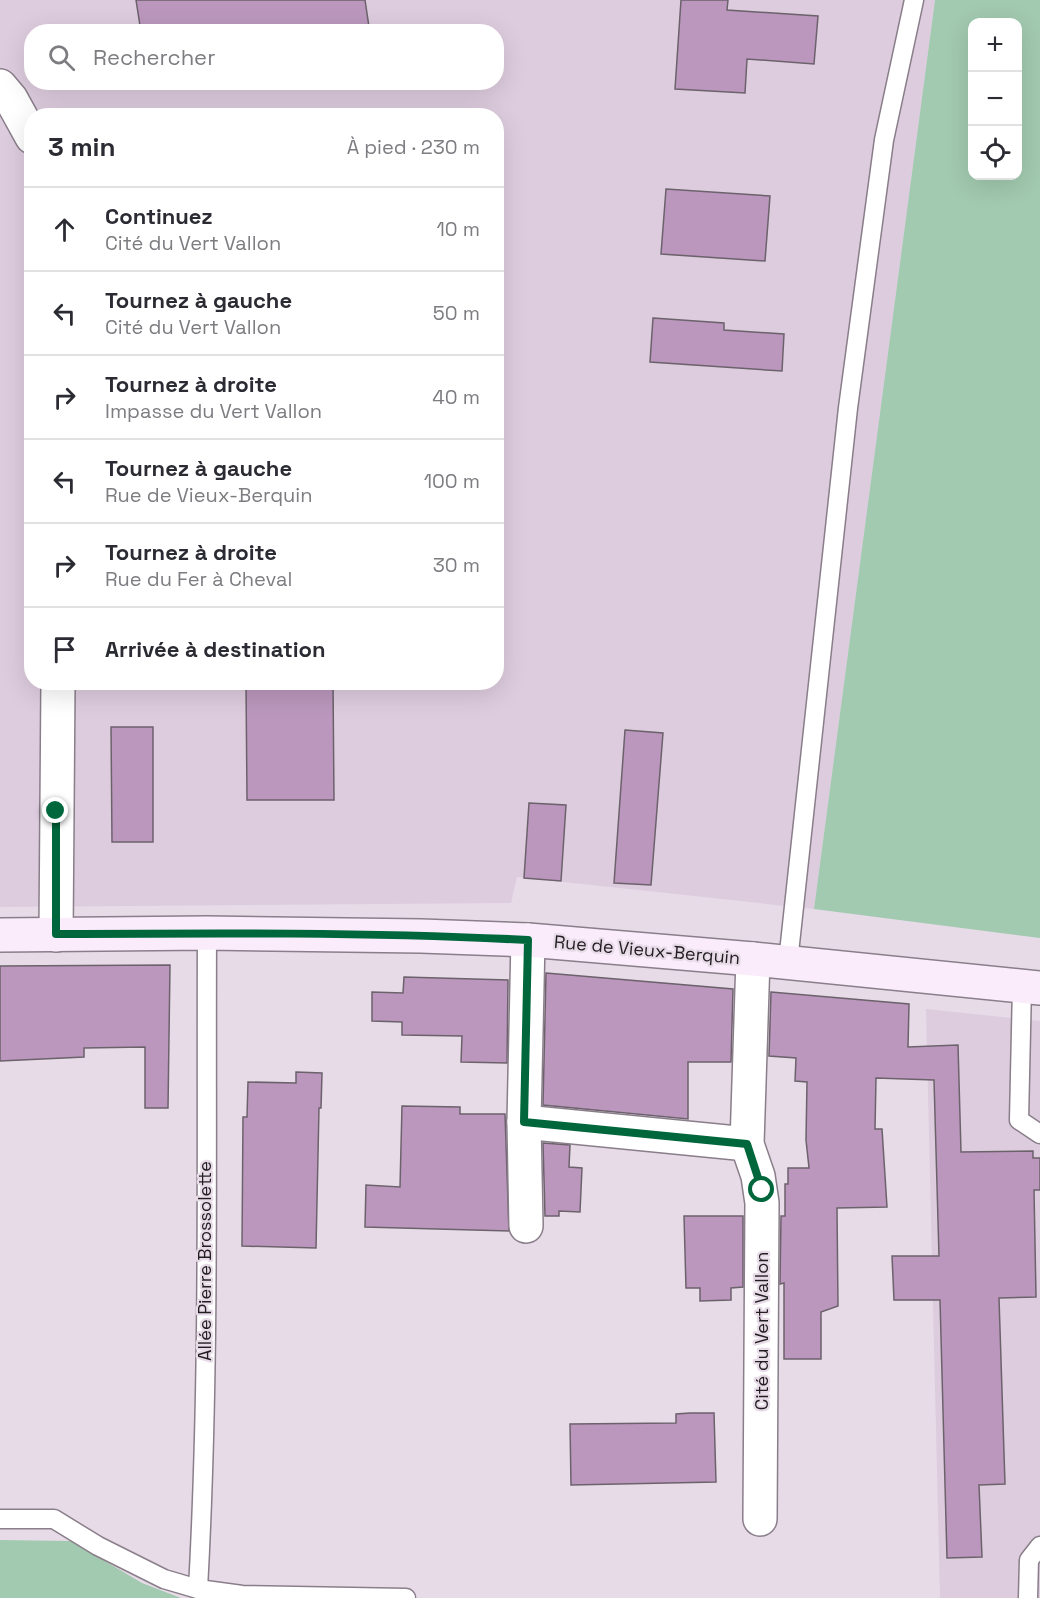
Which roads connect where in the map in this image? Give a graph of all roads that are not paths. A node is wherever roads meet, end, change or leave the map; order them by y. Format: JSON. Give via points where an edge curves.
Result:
{"nodes":[{"id":1,"x":914,"y":0,"type":"edge"},
{"id":2,"x":0,"y":86,"type":"edge"},
{"id":3,"x":24,"y":122,"type":"edge"},
{"id":4,"x":58,"y":690,"type":"edge"},
{"id":5,"x":207,"y":933,"type":"junction"},
{"id":6,"x":56,"y":934,"type":"junction"},
{"id":7,"x":0,"y":935,"type":"edge"},
{"id":8,"x":528,"y":940,"type":"junction"},
{"id":9,"x":753,"y":959,"type":"junction"},
{"id":10,"x":788,"y":962,"type":"junction"},
{"id":11,"x":1031,"y":987,"type":"edge"},
{"id":12,"x":524,"y":1122,"type":"junction"},
{"id":13,"x":1040,"y":1134,"type":"edge"},
{"id":14,"x":747,"y":1144,"type":"junction"},
{"id":15,"x":526,"y":1226,"type":"dead end"},
{"id":16,"x":0,"y":1519,"type":"edge"},
{"id":17,"x":760,"y":1519,"type":"dead end"},
{"id":18,"x":1040,"y":1546,"type":"edge"},
{"id":19,"x":198,"y":1589,"type":"junction"},
{"id":20,"x":406,"y":1598,"type":"edge"},
{"id":21,"x":1028,"y":1598,"type":"edge"}],
"edges":[{"from":1,"to":10,"type":"lane","via":[[884,140],[848,408]]},
{"from":2,"to":3,"type":"street"},
{"from":4,"to":6,"type":"street"},
{"from":5,"to":6,"type":"street","name":"Rue de Vieux-Berquin"},
{"from":5,"to":8,"type":"street","name":"Rue de Vieux-Berquin"},
{"from":5,"to":19,"type":"lane","name":"Allée Pierre Brossolette","via":[[205,1340]]},
{"from":6,"to":7,"type":"street","name":"Rue de Vieux-Berquin"},
{"from":8,"to":9,"type":"street","name":"Rue de Vieux-Berquin"},
{"from":8,"to":12,"type":"street"},
{"from":9,"to":10,"type":"street","name":"Rue de Vieux-Berquin"},
{"from":9,"to":14,"type":"street","name":"Cité du Vert Vallon"},
{"from":10,"to":11,"type":"street","name":"Rue de Vieux-Berquin"},
{"from":11,"to":13,"type":"lane","via":[[1019,1120]]},
{"from":12,"to":14,"type":"street"},
{"from":12,"to":15,"type":"street"},
{"from":14,"to":17,"type":"street","name":"Cité du Vert Vallon","via":[[762,1203]]},
{"from":16,"to":19,"type":"lane","via":[[54,1519],[145,1570]]},
{"from":18,"to":21,"type":"lane","via":[[1029,1560]]},
{"from":19,"to":20,"type":"lane","via":[[242,1595]]}]}
